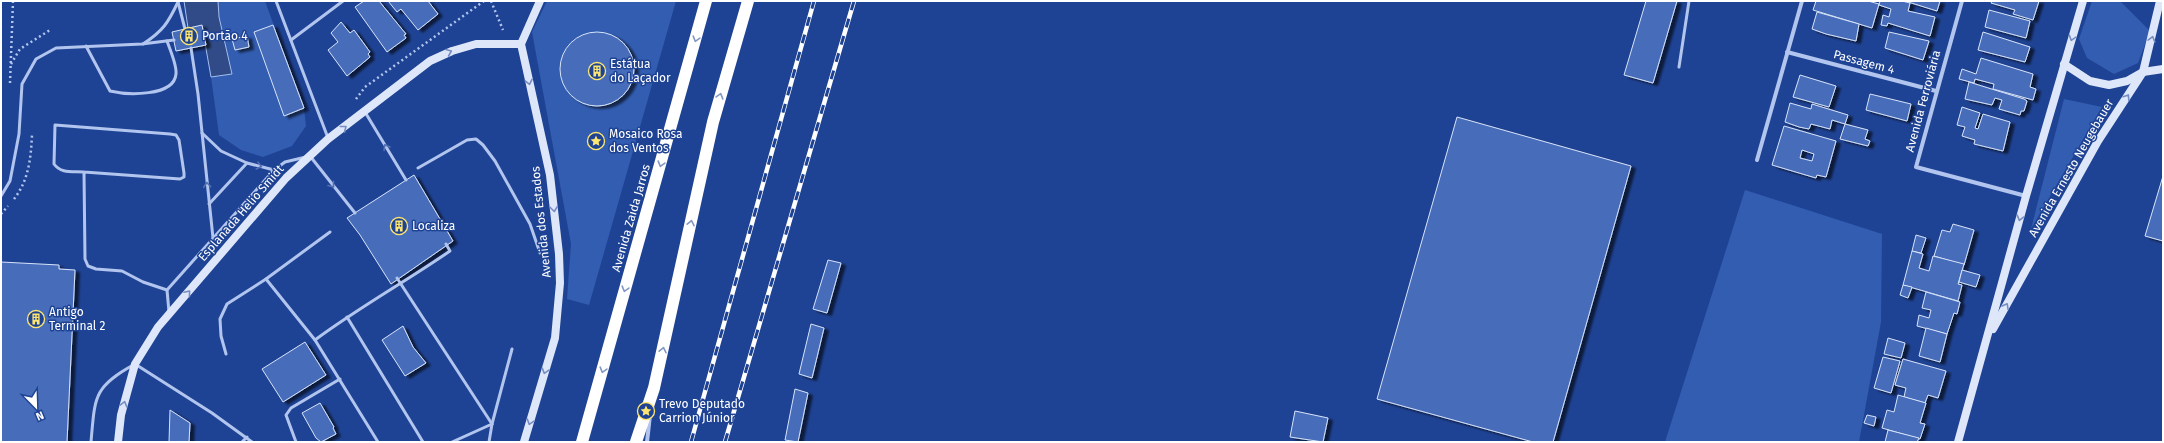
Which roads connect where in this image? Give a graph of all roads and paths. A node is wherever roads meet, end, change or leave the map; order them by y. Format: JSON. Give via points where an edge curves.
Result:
{"nodes":[{"id":1,"x":13,"y":1,"type":"edge"},
{"id":2,"x":178,"y":1,"type":"edge"},
{"id":3,"x":276,"y":1,"type":"edge"},
{"id":4,"x":343,"y":1,"type":"edge"},
{"id":5,"x":484,"y":1,"type":"edge"},
{"id":6,"x":491,"y":1,"type":"edge"},
{"id":7,"x":540,"y":1,"type":"edge"},
{"id":8,"x":706,"y":1,"type":"edge"},
{"id":9,"x":748,"y":1,"type":"edge"},
{"id":10,"x":1688,"y":1,"type":"edge"},
{"id":11,"x":1802,"y":1,"type":"edge"},
{"id":12,"x":1962,"y":1,"type":"edge"},
{"id":13,"x":2083,"y":1,"type":"edge"},
{"id":14,"x":2160,"y":4,"type":"edge"},
{"id":15,"x":185,"y":29,"type":"dead end"},
{"id":16,"x":50,"y":30,"type":"dead end"},
{"id":17,"x":174,"y":40,"type":"dead end"},
{"id":18,"x":291,"y":40,"type":"junction"},
{"id":19,"x":167,"y":41,"type":"junction"},
{"id":20,"x":142,"y":44,"type":"junction"},
{"id":21,"x":504,"y":44,"type":"junction"},
{"id":22,"x":521,"y":44,"type":"junction"},
{"id":23,"x":86,"y":46,"type":"junction"},
{"id":24,"x":191,"y":48,"type":"dead end"},
{"id":25,"x":1787,"y":52,"type":"junction"},
{"id":26,"x":2064,"y":64,"type":"junction"},
{"id":27,"x":10,"y":65,"type":"junction"},
{"id":28,"x":1679,"y":67,"type":"dead end"},
{"id":29,"x":2163,"y":69,"type":"edge"},
{"id":30,"x":2143,"y":72,"type":"junction"},
{"id":31,"x":9,"y":87,"type":"dead end"},
{"id":32,"x":1936,"y":91,"type":"junction"},
{"id":33,"x":365,"y":112,"type":"junction"},
{"id":34,"x":202,"y":133,"type":"junction"},
{"id":35,"x":328,"y":139,"type":"junction"},
{"id":36,"x":310,"y":156,"type":"junction"},
{"id":37,"x":1757,"y":160,"type":"dead end"},
{"id":38,"x":247,"y":163,"type":"junction"},
{"id":39,"x":418,"y":168,"type":"dead end"},
{"id":40,"x":274,"y":170,"type":"junction"},
{"id":41,"x":84,"y":172,"type":"junction"},
{"id":42,"x":406,"y":180,"type":"dead end"},
{"id":43,"x":1,"y":195,"type":"edge"},
{"id":44,"x":2026,"y":196,"type":"junction"},
{"id":45,"x":209,"y":204,"type":"junction"},
{"id":46,"x":355,"y":213,"type":"dead end"},
{"id":47,"x":330,"y":232,"type":"dead end"},
{"id":48,"x":214,"y":238,"type":"junction"},
{"id":49,"x":446,"y":244,"type":"dead end"},
{"id":50,"x":540,"y":253,"type":"dead end"},
{"id":51,"x":397,"y":278,"type":"dead end"},
{"id":52,"x":266,"y":279,"type":"junction"},
{"id":53,"x":401,"y":284,"type":"junction"},
{"id":54,"x":167,"y":290,"type":"junction"},
{"id":55,"x":169,"y":315,"type":"junction"},
{"id":56,"x":347,"y":316,"type":"junction"},
{"id":57,"x":315,"y":340,"type":"junction"},
{"id":58,"x":1987,"y":340,"type":"junction"},
{"id":59,"x":512,"y":349,"type":"dead end"},
{"id":60,"x":226,"y":354,"type":"dead end"},
{"id":61,"x":135,"y":364,"type":"junction"},
{"id":62,"x":340,"y":379,"type":"junction"},
{"id":63,"x":654,"y":388,"type":"junction"},
{"id":64,"x":492,"y":424,"type":"junction"},
{"id":65,"x":247,"y":437,"type":"junction"},
{"id":66,"x":91,"y":442,"type":"edge"},
{"id":67,"x":118,"y":442,"type":"edge"},
{"id":68,"x":242,"y":442,"type":"edge"},
{"id":69,"x":252,"y":442,"type":"edge"},
{"id":70,"x":296,"y":442,"type":"edge"},
{"id":71,"x":378,"y":442,"type":"edge"},
{"id":72,"x":423,"y":442,"type":"edge"},
{"id":73,"x":452,"y":442,"type":"edge"},
{"id":74,"x":489,"y":442,"type":"edge"},
{"id":75,"x":524,"y":442,"type":"edge"},
{"id":76,"x":582,"y":442,"type":"edge"},
{"id":77,"x":636,"y":442,"type":"edge"},
{"id":78,"x":641,"y":442,"type":"edge"},
{"id":79,"x":646,"y":442,"type":"edge"},
{"id":80,"x":1958,"y":442,"type":"edge"}],
"edges":[{"from":1,"to":27,"type":"path"},
{"from":2,"to":15,"type":"lane"},
{"from":2,"to":20,"type":"lane","via":[[168,24]]},
{"from":3,"to":18,"type":"lane"},
{"from":4,"to":18,"type":"lane"},
{"from":5,"to":33,"type":"path","via":[[365,88],[356,99]]},
{"from":6,"to":21,"type":"path","via":[[504,34]]},
{"from":7,"to":22,"type":"street"},
{"from":8,"to":76,"type":"highway","name":"Avenida Zaida Jarros","one_way":true},
{"from":63,"to":9,"type":"highway","one_way":true,"via":[[713,122]]},
{"from":10,"to":28,"type":"lane"},
{"from":11,"to":25,"type":"street"},
{"from":12,"to":32,"type":"street","name":"Avenida Ferroviária"},
{"from":13,"to":26,"type":"street","name":"Avenida Ernesto Neugebauer","one_way":true},
{"from":30,"to":14,"type":"street","name":"Avenida Ernesto Neugebauer","one_way":true},
{"from":16,"to":27,"type":"path","via":[[20,49]]},
{"from":17,"to":19,"type":"lane"},
{"from":18,"to":35,"type":"lane"},
{"from":19,"to":20,"type":"lane"},
{"from":19,"to":23,"type":"lane","via":[[177,73],[173,83],[157,92],[110,91]]},
{"from":20,"to":23,"type":"lane"},
{"from":21,"to":22,"type":"street","name":"Esplanada Helio Smidt"},
{"from":33,"to":21,"type":"street","name":"Esplanada Helio Smidt","one_way":true,"via":[[430,61],[476,44]]},
{"from":22,"to":75,"type":"street","name":"Avenida dos Estados","one_way":true,"via":[[550,175],[560,283],[554,338]]},
{"from":23,"to":43,"type":"lane","via":[[56,48],[36,59],[32,66],[22,84],[19,134],[10,181]]},
{"from":24,"to":34,"type":"lane"},
{"from":25,"to":32,"type":"street","name":"Passagem 4"},
{"from":25,"to":37,"type":"street"},
{"from":26,"to":30,"type":"street","via":[[2090,80],[2109,86],[2127,81]]},
{"from":26,"to":44,"type":"street","name":"Avenida Ernesto Neugebauer"},
{"from":27,"to":31,"type":"path"},
{"from":29,"to":30,"type":"street"},
{"from":58,"to":30,"type":"street","name":"Avenida Ernesto Neugebauer","one_way":true,"via":[[2098,141]]},
{"from":32,"to":44,"type":"street","name":"Avenida Ferroviária","via":[[1916,167]]},
{"from":35,"to":33,"type":"street","name":"Esplanada Helio Smidt","one_way":true},
{"from":42,"to":33,"type":"lane","one_way":true},
{"from":34,"to":38,"type":"lane","via":[[221,152]]},
{"from":45,"to":34,"type":"lane","one_way":true},
{"from":35,"to":36,"type":"street","name":"Esplanada Helio Smidt"},
{"from":36,"to":40,"type":"lane","via":[[285,162]]},
{"from":36,"to":46,"type":"lane","one_way":true},
{"from":55,"to":36,"type":"street","name":"Esplanada Helio Smidt","one_way":true,"via":[[286,178]]},
{"from":38,"to":40,"type":"lane","one_way":true},
{"from":38,"to":45,"type":"lane"},
{"from":39,"to":50,"type":"lane","via":[[467,140],[476,140],[495,161],[530,224]]},
{"from":40,"to":48,"type":"lane"},
{"from":41,"to":41,"type":"lane","via":[[64,171],[54,164],[55,125],[176,135],[179,140],[184,172],[184,177],[180,179]]},
{"from":41,"to":54,"type":"lane","via":[[85,259],[88,266],[122,271]]},
{"from":44,"to":58,"type":"street","name":"Avenida Ernesto Neugebauer","one_way":true},
{"from":45,"to":48,"type":"lane"},
{"from":47,"to":52,"type":"lane"},
{"from":48,"to":54,"type":"lane"},
{"from":49,"to":53,"type":"lane","via":[[450,251]]},
{"from":51,"to":53,"type":"lane"},
{"from":52,"to":57,"type":"lane"},
{"from":52,"to":60,"type":"lane","via":[[227,304],[220,320]]},
{"from":53,"to":56,"type":"lane"},
{"from":53,"to":64,"type":"lane"},
{"from":54,"to":55,"type":"lane"},
{"from":55,"to":61,"type":"street","name":"Esplanada Helio Smidt","via":[[158,327]]},
{"from":56,"to":57,"type":"lane"},
{"from":56,"to":72,"type":"lane"},
{"from":57,"to":62,"type":"lane"},
{"from":58,"to":80,"type":"street","name":"Avenida Ernesto Neugebauer"},
{"from":59,"to":64,"type":"lane"},
{"from":61,"to":65,"type":"lane"},
{"from":61,"to":66,"type":"lane","via":[[113,376],[99,390]]},
{"from":67,"to":61,"type":"street","name":"Esplanada Helio Smidt","one_way":true},
{"from":62,"to":70,"type":"lane","via":[[291,408],[286,415]]},
{"from":62,"to":71,"type":"lane"},
{"from":63,"to":77,"type":"highway"},
{"from":63,"to":78,"type":"highway"},
{"from":63,"to":79,"type":"street"},
{"from":64,"to":73,"type":"lane"},
{"from":64,"to":74,"type":"lane"},
{"from":65,"to":68,"type":"lane"},
{"from":65,"to":69,"type":"lane"}]}
